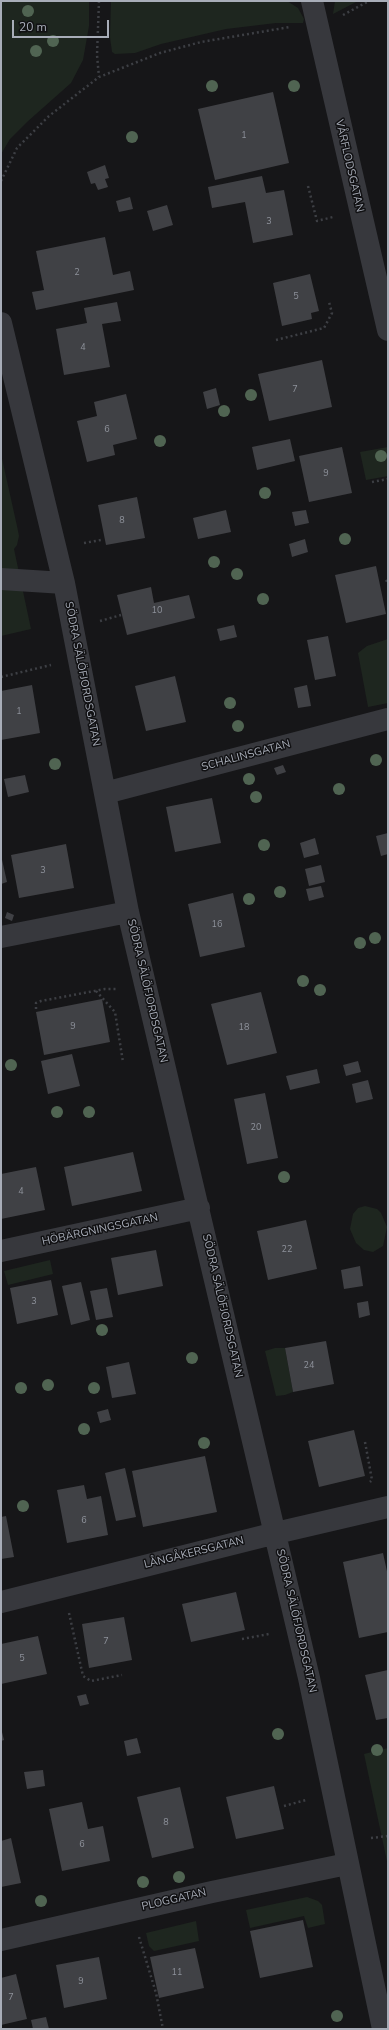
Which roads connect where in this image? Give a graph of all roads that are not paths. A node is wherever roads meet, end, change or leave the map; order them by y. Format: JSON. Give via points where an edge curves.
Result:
{"nodes":[{"id":1,"x":312,"y":1,"type":"edge"},
{"id":2,"x":1,"y":323,"type":"edge"},
{"id":3,"x":388,"y":330,"type":"edge"},
{"id":4,"x":1,"y":579,"type":"edge"},
{"id":5,"x":64,"y":583,"type":"junction"},
{"id":6,"x":388,"y":719,"type":"edge"},
{"id":7,"x":105,"y":793,"type":"junction"},
{"id":8,"x":128,"y":912,"type":"junction"},
{"id":9,"x":1,"y":937,"type":"edge"},
{"id":10,"x":199,"y":1208,"type":"junction"},
{"id":11,"x":1,"y":1251,"type":"edge"},
{"id":12,"x":378,"y":1509,"type":"edge"},
{"id":13,"x":276,"y":1533,"type":"junction"},
{"id":14,"x":1,"y":1602,"type":"edge"},
{"id":15,"x":347,"y":1864,"type":"junction"},
{"id":16,"x":1,"y":1940,"type":"edge"},
{"id":17,"x":382,"y":2029,"type":"edge"}],
"edges":[{"from":1,"to":3,"type":"street","name":"VÅRFLODSGATAN","via":[[315,23]]},
{"from":2,"to":5,"type":"street","name":"SÖDRA SÄLÖFJORDSGATAN"},
{"from":4,"to":5,"type":"street"},
{"from":5,"to":7,"type":"street","name":"SÖDRA SÄLÖFJORDSGATAN"},
{"from":6,"to":7,"type":"street","name":"SCHALINSGATAN"},
{"from":7,"to":8,"type":"street","name":"SÖDRA SÄLÖFJORDSGATAN"},
{"from":8,"to":9,"type":"street"},
{"from":8,"to":10,"type":"street","name":"SÖDRA SÄLÖFJORDSGATAN"},
{"from":10,"to":11,"type":"street","name":"HÖBÄRGNINGSGATAN"},
{"from":10,"to":13,"type":"street","name":"SÖDRA SÄLÖFJORDSGATAN"},
{"from":12,"to":13,"type":"street","name":"LÅNGÅKERSGATAN"},
{"from":13,"to":14,"type":"street","name":"LÅNGÅKERSGATAN"},
{"from":13,"to":15,"type":"street","name":"SÖDRA SÄLÖFJORDSGATAN"},
{"from":15,"to":16,"type":"street","name":"PLOGGATAN"},
{"from":15,"to":17,"type":"street","name":"SÖDRA SÄLÖFJORDSGATAN"}]}
